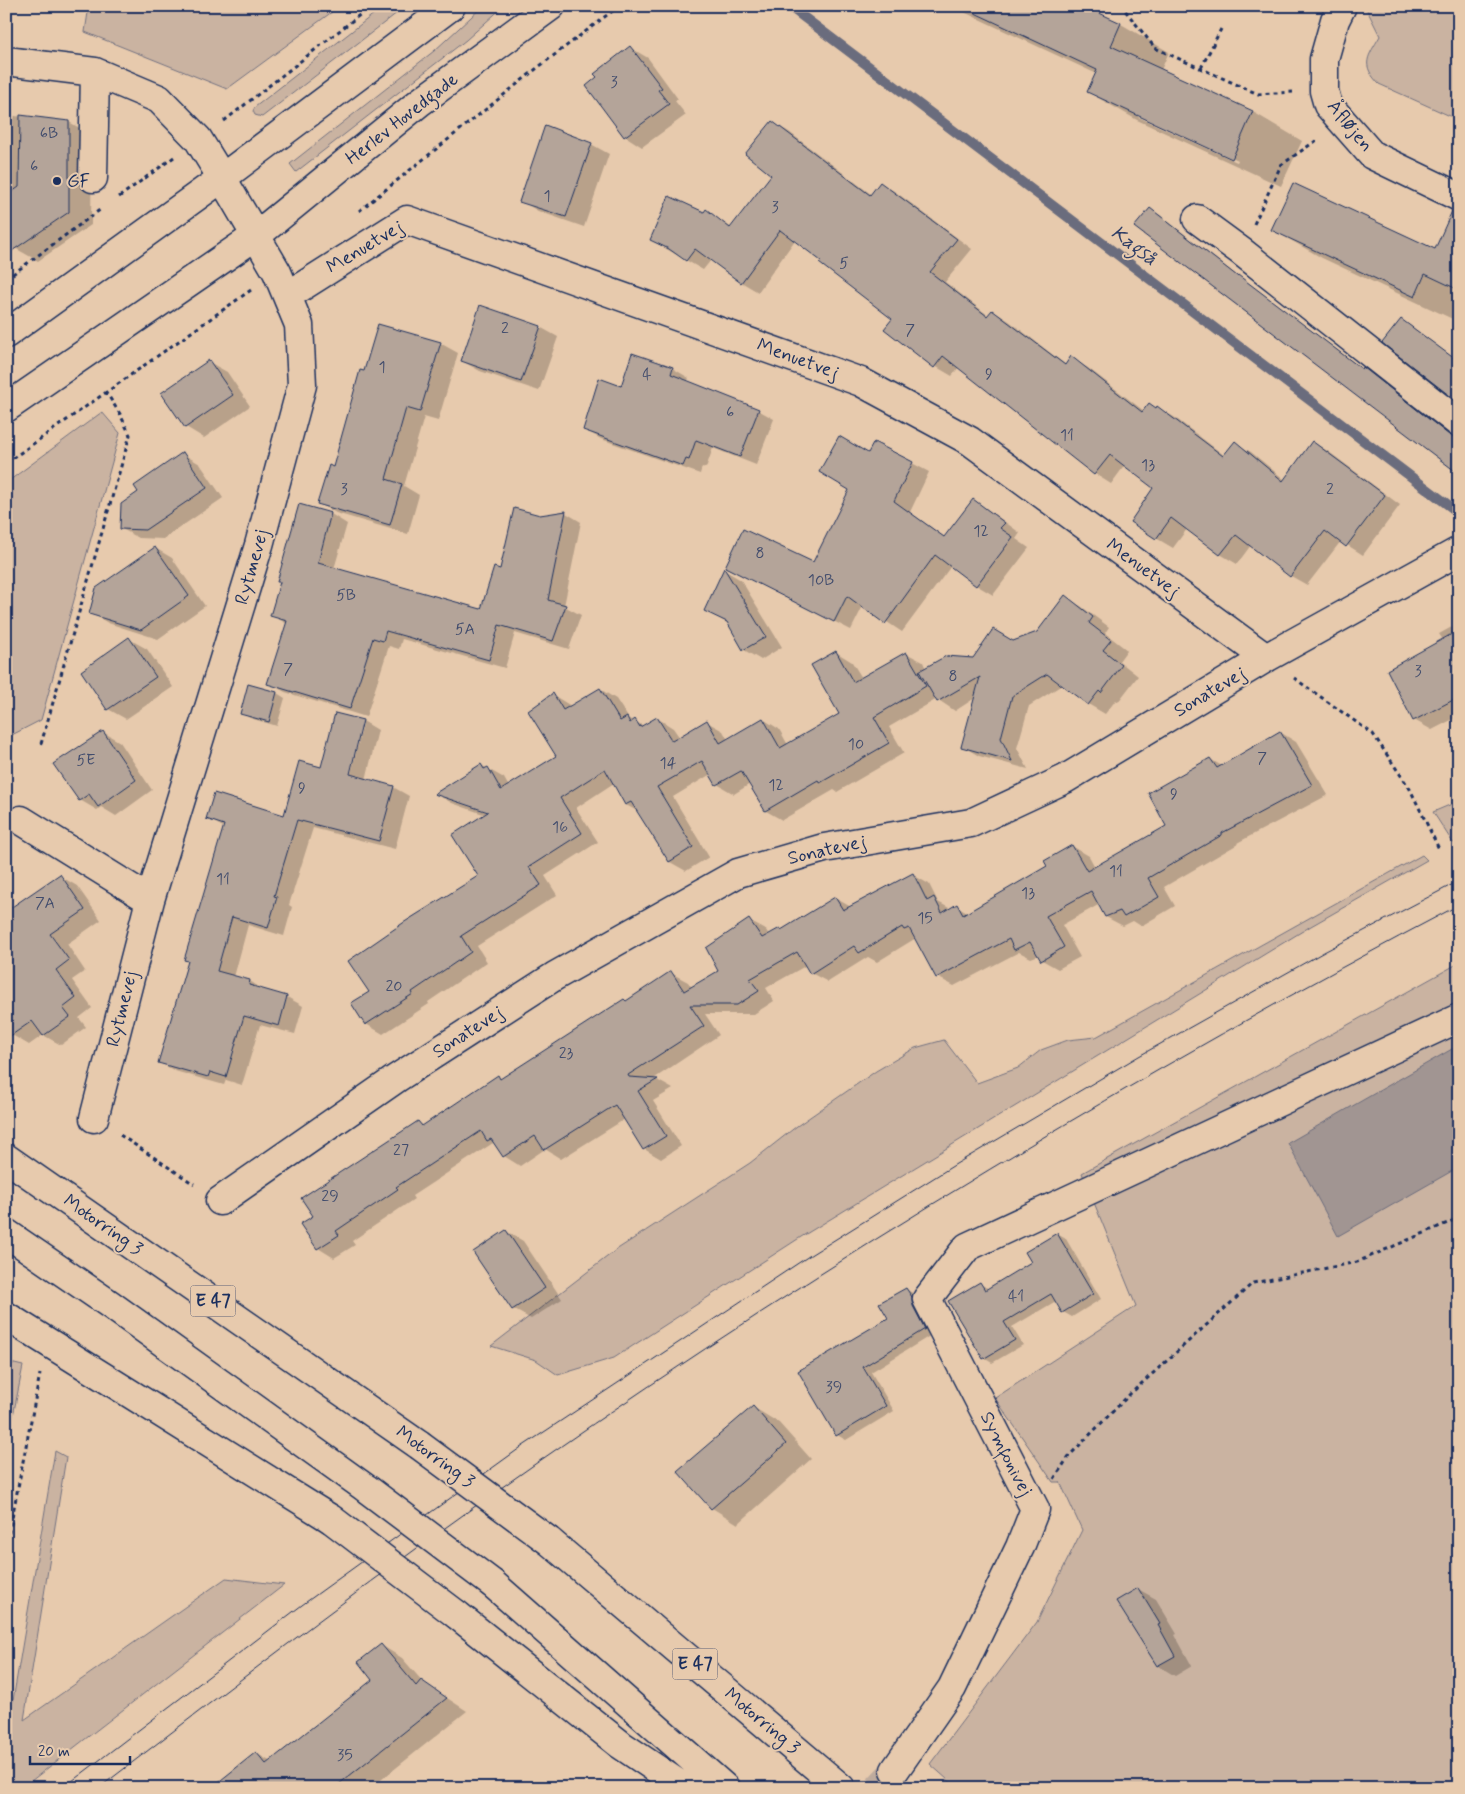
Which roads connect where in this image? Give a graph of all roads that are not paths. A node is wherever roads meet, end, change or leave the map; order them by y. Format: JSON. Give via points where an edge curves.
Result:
{"nodes":[{"id":1,"x":451,"y":6,"type":"edge"},
{"id":2,"x":551,"y":6,"type":"edge"},
{"id":3,"x":1342,"y":6,"type":"edge"},
{"id":4,"x":6,"y":62,"type":"edge"},
{"id":5,"x":94,"y":72,"type":"junction"},
{"id":6,"x":93,"y":178,"type":"dead end"},
{"id":7,"x":222,"y":178,"type":"junction"},
{"id":8,"x":1459,"y":196,"type":"edge"},
{"id":9,"x":1197,"y":219,"type":"dead end"},
{"id":10,"x":257,"y":235,"type":"junction"},
{"id":11,"x":286,"y":296,"type":"junction"},
{"id":12,"x":6,"y":334,"type":"edge"},
{"id":13,"x":6,"y":408,"type":"edge"},
{"id":14,"x":1459,"y":423,"type":"edge"},
{"id":15,"x":1459,"y":550,"type":"edge"},
{"id":16,"x":1266,"y":658,"type":"junction"},
{"id":17,"x":21,"y":820,"type":"dead end"},
{"id":18,"x":150,"y":900,"type":"junction"},
{"id":19,"x":1459,"y":1018,"type":"edge"},
{"id":20,"x":94,"y":1118,"type":"road end"},
{"id":21,"x":6,"y":1158,"type":"edge"},
{"id":22,"x":220,"y":1201,"type":"road end"},
{"id":23,"x":6,"y":1233,"type":"edge"},
{"id":24,"x":6,"y":1316,"type":"edge"},
{"id":25,"x":894,"y":1770,"type":"tunnel mouth"},
{"id":26,"x":686,"y":1788,"type":"edge"},
{"id":27,"x":725,"y":1788,"type":"edge"},
{"id":28,"x":841,"y":1788,"type":"edge"}],
"edges":[{"from":1,"to":7,"type":"main road"},
{"from":2,"to":10,"type":"main road","name":"Herlev Hovedgade","via":[[420,102]]},
{"from":3,"to":8,"type":"main road","name":"Åfløjen","via":[[1324,59],[1324,91],[1328,105],[1372,155]]},
{"from":4,"to":5,"type":"main road"},
{"from":5,"to":6,"type":"main road"},
{"from":5,"to":7,"type":"main road","via":[[159,99],[198,139]]},
{"from":7,"to":10,"type":"main road"},
{"from":7,"to":12,"type":"main road"},
{"from":9,"to":14,"type":"main road"},
{"from":10,"to":11,"type":"main road","name":"Rytmevej"},
{"from":10,"to":13,"type":"main road","name":"Herlev Hovedgade"},
{"from":11,"to":16,"type":"main road","name":"Menuetvej","via":[[407,220],[861,382],[970,441]]},
{"from":11,"to":18,"type":"main road","name":"Rytmevej","via":[[299,325],[302,385],[259,545]]},
{"from":15,"to":16,"type":"main road","name":"Sonatevej"},
{"from":16,"to":22,"type":"main road","name":"Sonatevej","via":[[1065,780],[971,823],[824,848],[738,873],[555,976],[397,1078]]},
{"from":17,"to":18,"type":"main road"},
{"from":18,"to":20,"type":"main road","name":"Rytmevej"},
{"from":19,"to":25,"type":"main road","name":"Symfonivej","via":[[967,1247],[927,1299],[1035,1509],[1020,1548],[952,1688]]},
{"from":21,"to":28,"type":"main road","name":"Motorring 3","number":"E 47","bridge":true,"via":[[419,1444],[549,1541]]},
{"from":23,"to":27,"type":"main road","bridge":true,"via":[[367,1489],[494,1584]]},
{"from":24,"to":26,"type":"main road","bridge":true,"via":[[331,1519],[621,1745]]}]}
